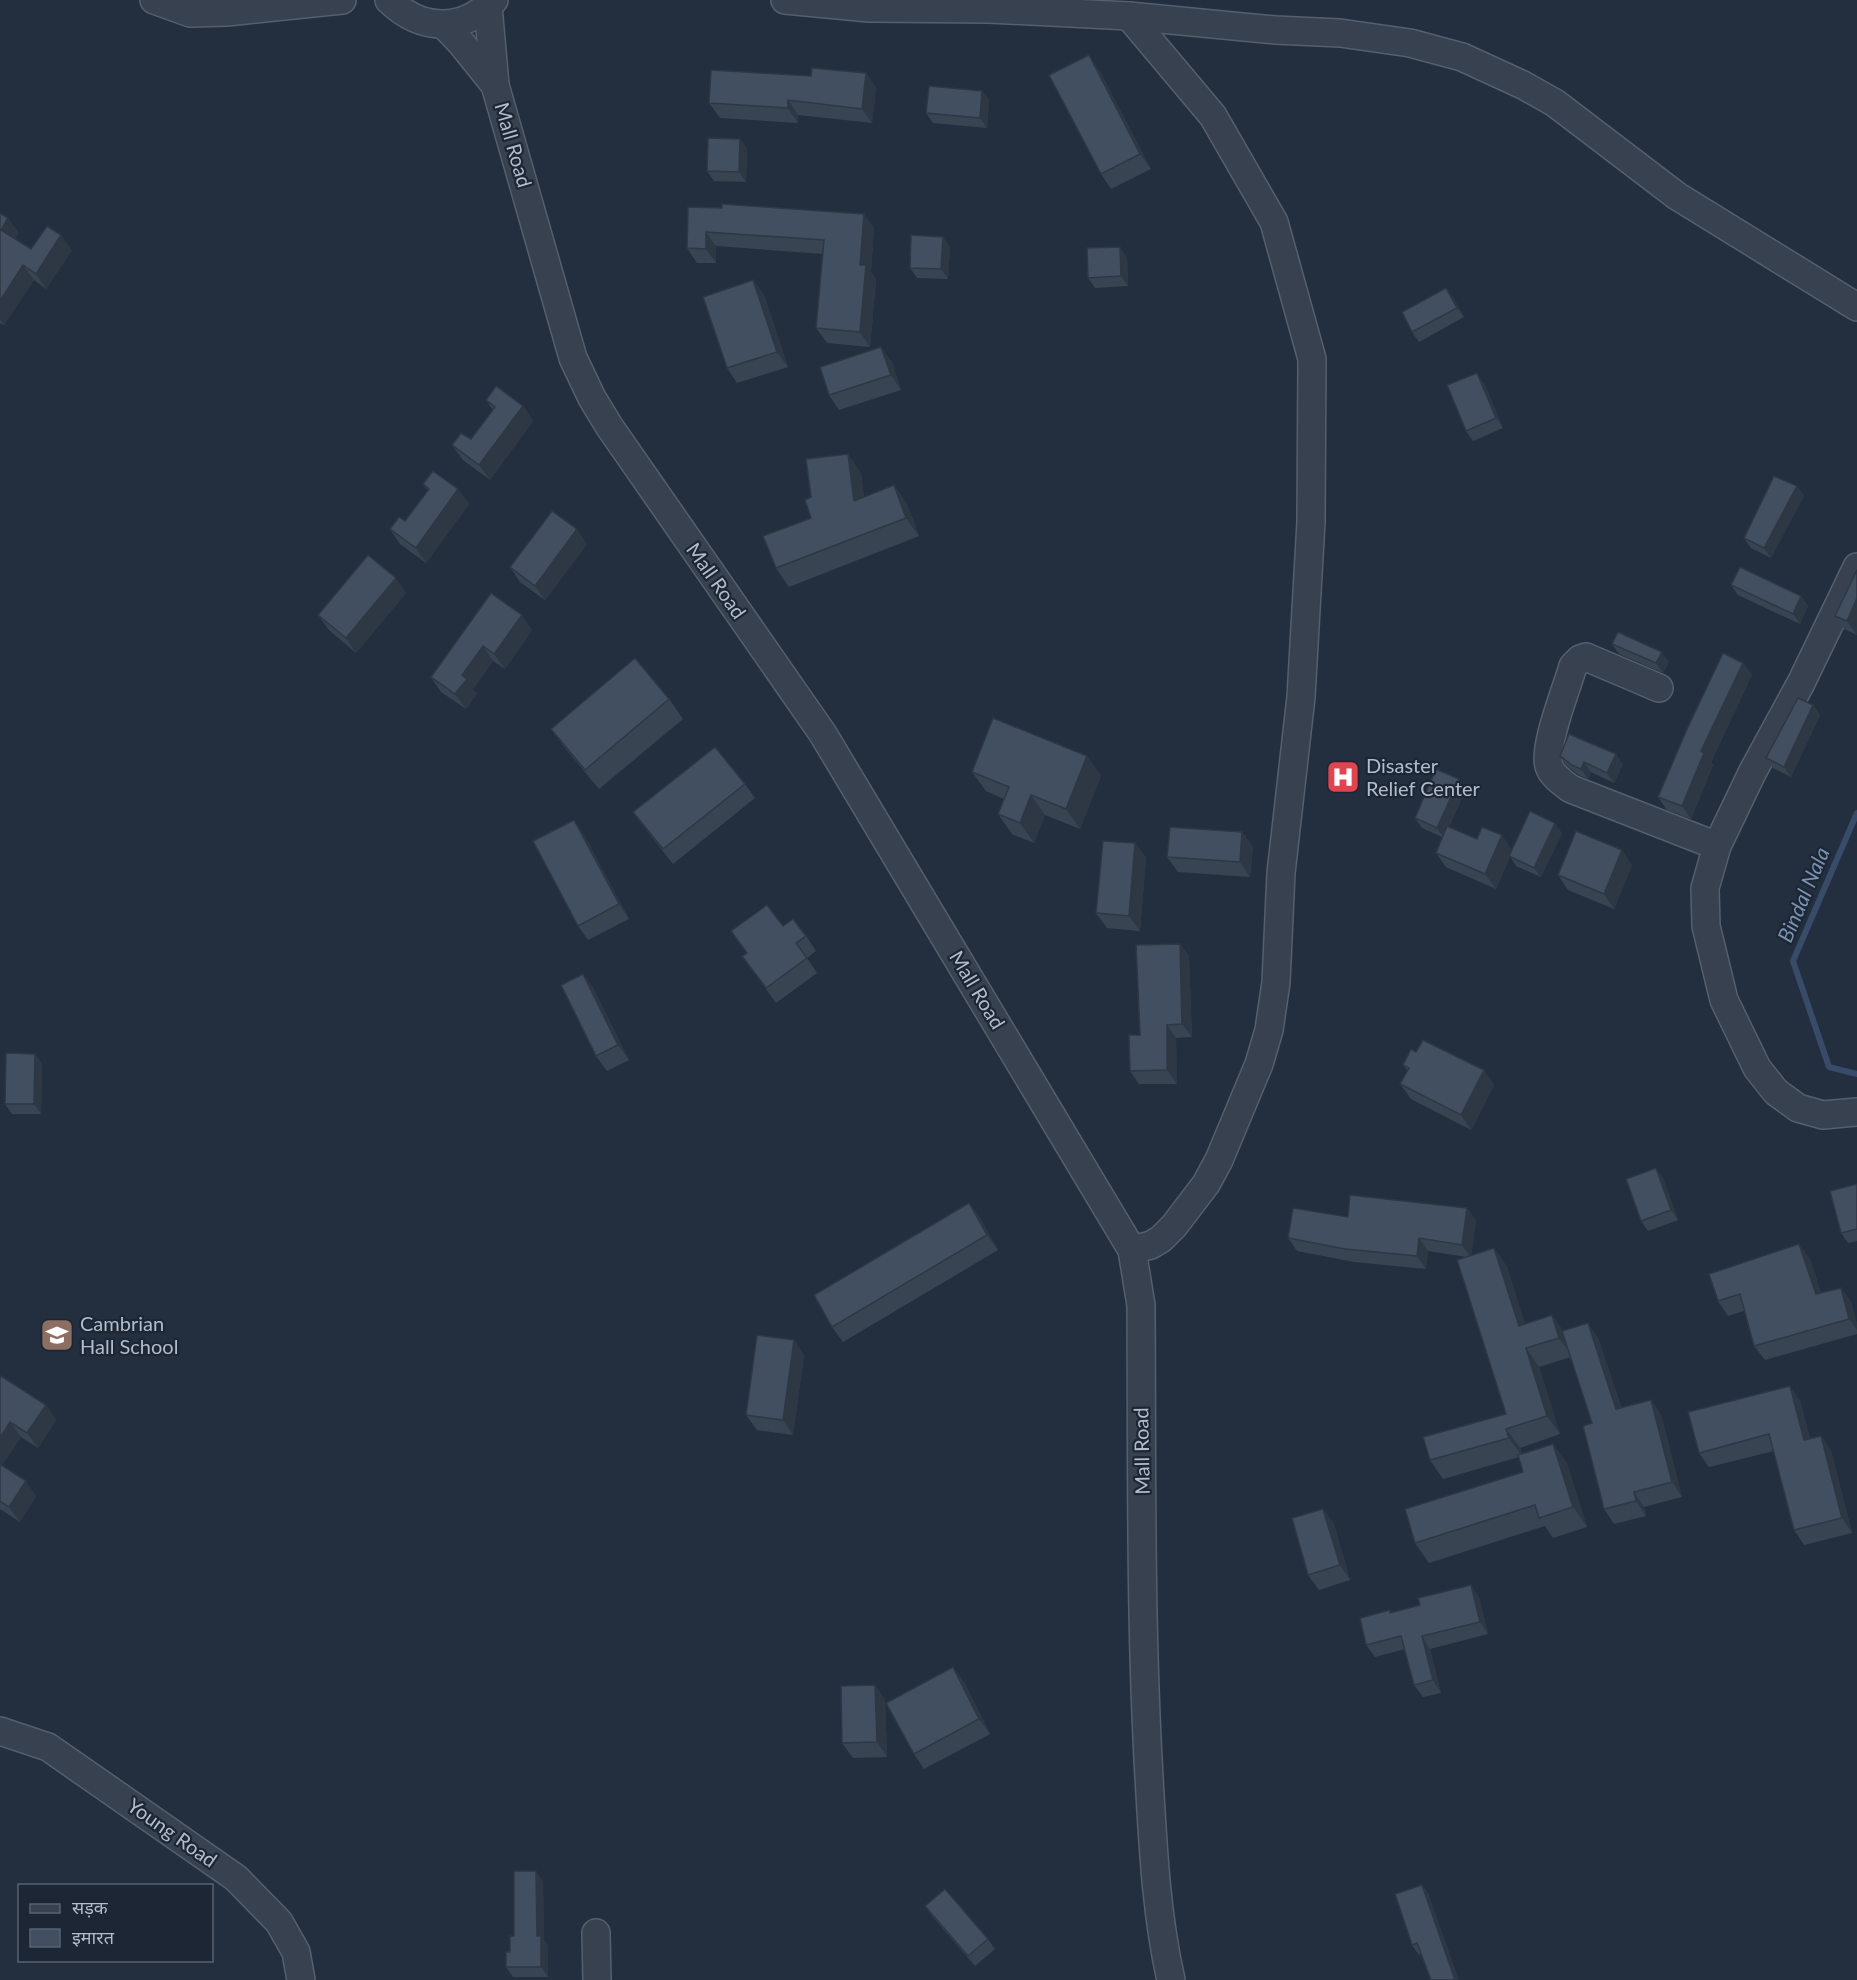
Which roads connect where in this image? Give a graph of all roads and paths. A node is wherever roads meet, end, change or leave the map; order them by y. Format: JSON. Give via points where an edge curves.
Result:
{"nodes":[{"id":1,"x":154,"y":0,"type":"edge"},
{"id":2,"x":342,"y":0,"type":"edge"},
{"id":3,"x":389,"y":0,"type":"edge"},
{"id":4,"x":785,"y":0,"type":"edge"},
{"id":5,"x":307,"y":2,"type":"edge"},
{"id":6,"x":491,"y":3,"type":"edge"},
{"id":7,"x":1129,"y":16,"type":"junction"},
{"id":8,"x":444,"y":25,"type":"junction"},
{"id":9,"x":495,"y":85,"type":"junction"},
{"id":10,"x":1857,"y":307,"type":"edge"},
{"id":11,"x":1857,"y":567,"type":"edge"},
{"id":12,"x":1659,"y":688,"type":"dead end"},
{"id":13,"x":1717,"y":846,"type":"junction"},
{"id":14,"x":1857,"y":1112,"type":"edge"},
{"id":15,"x":1132,"y":1250,"type":"junction"},
{"id":16,"x":0,"y":1731,"type":"edge"},
{"id":17,"x":596,"y":1933,"type":"dead end"},
{"id":18,"x":302,"y":1980,"type":"edge"},
{"id":19,"x":597,"y":1980,"type":"edge"},
{"id":20,"x":1171,"y":1980,"type":"edge"}],
"edges":[{"from":1,"to":5,"type":"street","via":[[190,13]]},
{"from":2,"to":5,"type":"street"},
{"from":3,"to":8,"type":"street","via":[[422,22]]},
{"from":4,"to":7,"type":"street","via":[[869,8]]},
{"from":6,"to":8,"type":"street","via":[[468,19]]},
{"from":6,"to":9,"type":"street"},
{"from":7,"to":10,"type":"street","via":[[1340,33],[1410,43],[1462,57],[1555,103],[1677,196]]},
{"from":7,"to":15,"type":"street","via":[[1213,116],[1274,222],[1312,359],[1311,522],[1301,697],[1281,873],[1276,982],[1269,1030],[1259,1065],[1206,1184],[1161,1239]]},
{"from":8,"to":9,"type":"street"},
{"from":9,"to":15,"type":"street","name":"Mall Road","via":[[573,358],[592,398],[823,734]]},
{"from":11,"to":13,"type":"street"},
{"from":12,"to":13,"type":"street","via":[[1586,657],[1580,659],[1574,666],[1551,738],[1549,768],[1571,789]]},
{"from":13,"to":14,"type":"street","via":[[1705,888],[1706,926],[1724,1000],[1756,1068],[1776,1092],[1798,1108],[1823,1115]]},
{"from":15,"to":20,"type":"street","name":"Mall Road","via":[[1141,1305],[1145,1716],[1155,1872]]},
{"from":16,"to":18,"type":"street","name":"Young Road","via":[[48,1747],[236,1878],[279,1922],[296,1952]]},
{"from":17,"to":19,"type":"street"}]}
